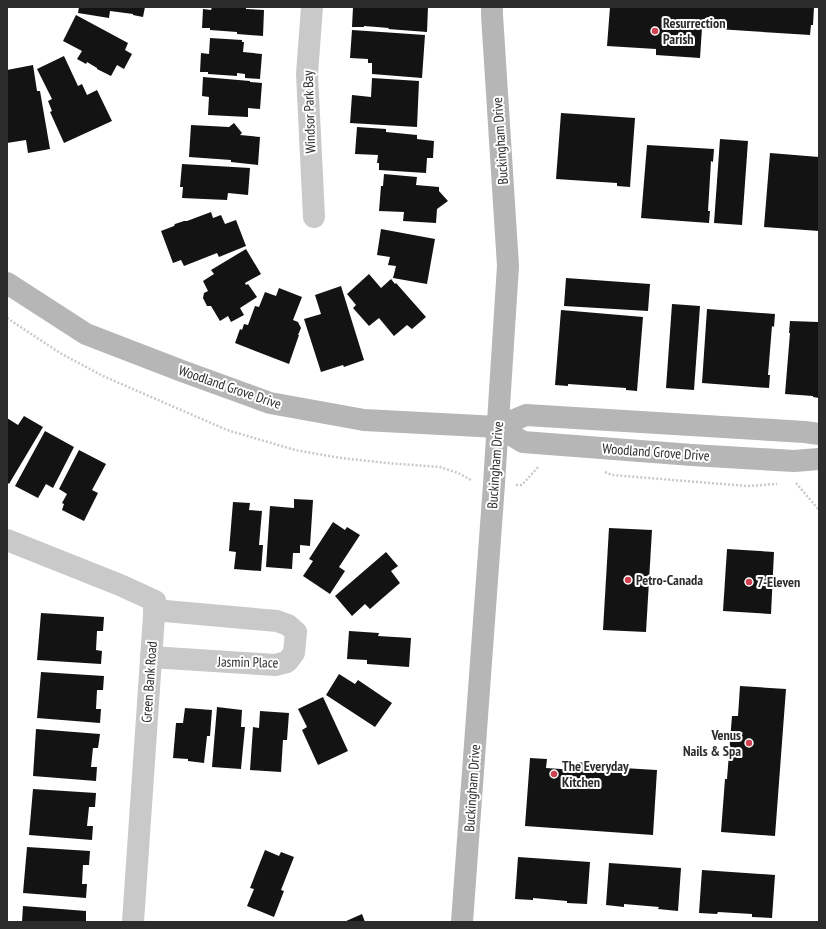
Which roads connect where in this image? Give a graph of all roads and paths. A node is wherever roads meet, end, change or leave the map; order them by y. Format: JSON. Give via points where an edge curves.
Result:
{"nodes":[{"id":1,"x":312,"y":7,"type":"edge"},
{"id":2,"x":492,"y":7,"type":"edge"},
{"id":3,"x":314,"y":217,"type":"dead end"},
{"id":4,"x":7,"y":283,"type":"edge"},
{"id":5,"x":498,"y":427,"type":"junction"},
{"id":6,"x":819,"y":434,"type":"edge"},
{"id":7,"x":819,"y":459,"type":"edge"},
{"id":8,"x":796,"y":483,"type":"dead end"},
{"id":9,"x":819,"y":510,"type":"edge"},
{"id":10,"x":7,"y":540,"type":"edge"},
{"id":11,"x":154,"y":610,"type":"junction"},
{"id":12,"x":151,"y":657,"type":"junction"},
{"id":13,"x":134,"y":922,"type":"edge"},
{"id":14,"x":462,"y":922,"type":"edge"}],
"edges":[{"from":1,"to":3,"type":"street","name":"Windsor Park Bay","via":[[307,74]]},
{"from":2,"to":5,"type":"street","name":"Buckingham Drive","via":[[508,266]]},
{"from":4,"to":5,"type":"street","name":"Woodland Grove Drive","via":[[86,334],[270,403],[364,420]]},
{"from":5,"to":6,"type":"street","name":"Woodland Grove Drive","via":[[526,415]]},
{"from":5,"to":7,"type":"street","name":"Woodland Grove Drive","via":[[524,442],[794,461]]},
{"from":5,"to":14,"type":"street","name":"Buckingham Drive"},
{"from":8,"to":9,"type":"path"},
{"from":10,"to":11,"type":"street","via":[[154,601]]},
{"from":11,"to":12,"type":"street","name":"Green Bank Road"},
{"from":11,"to":12,"type":"street","name":"Jasmin Place","via":[[278,620],[296,632],[294,653],[287,662],[275,665]]},
{"from":12,"to":13,"type":"street","name":"Green Bank Road"}]}
